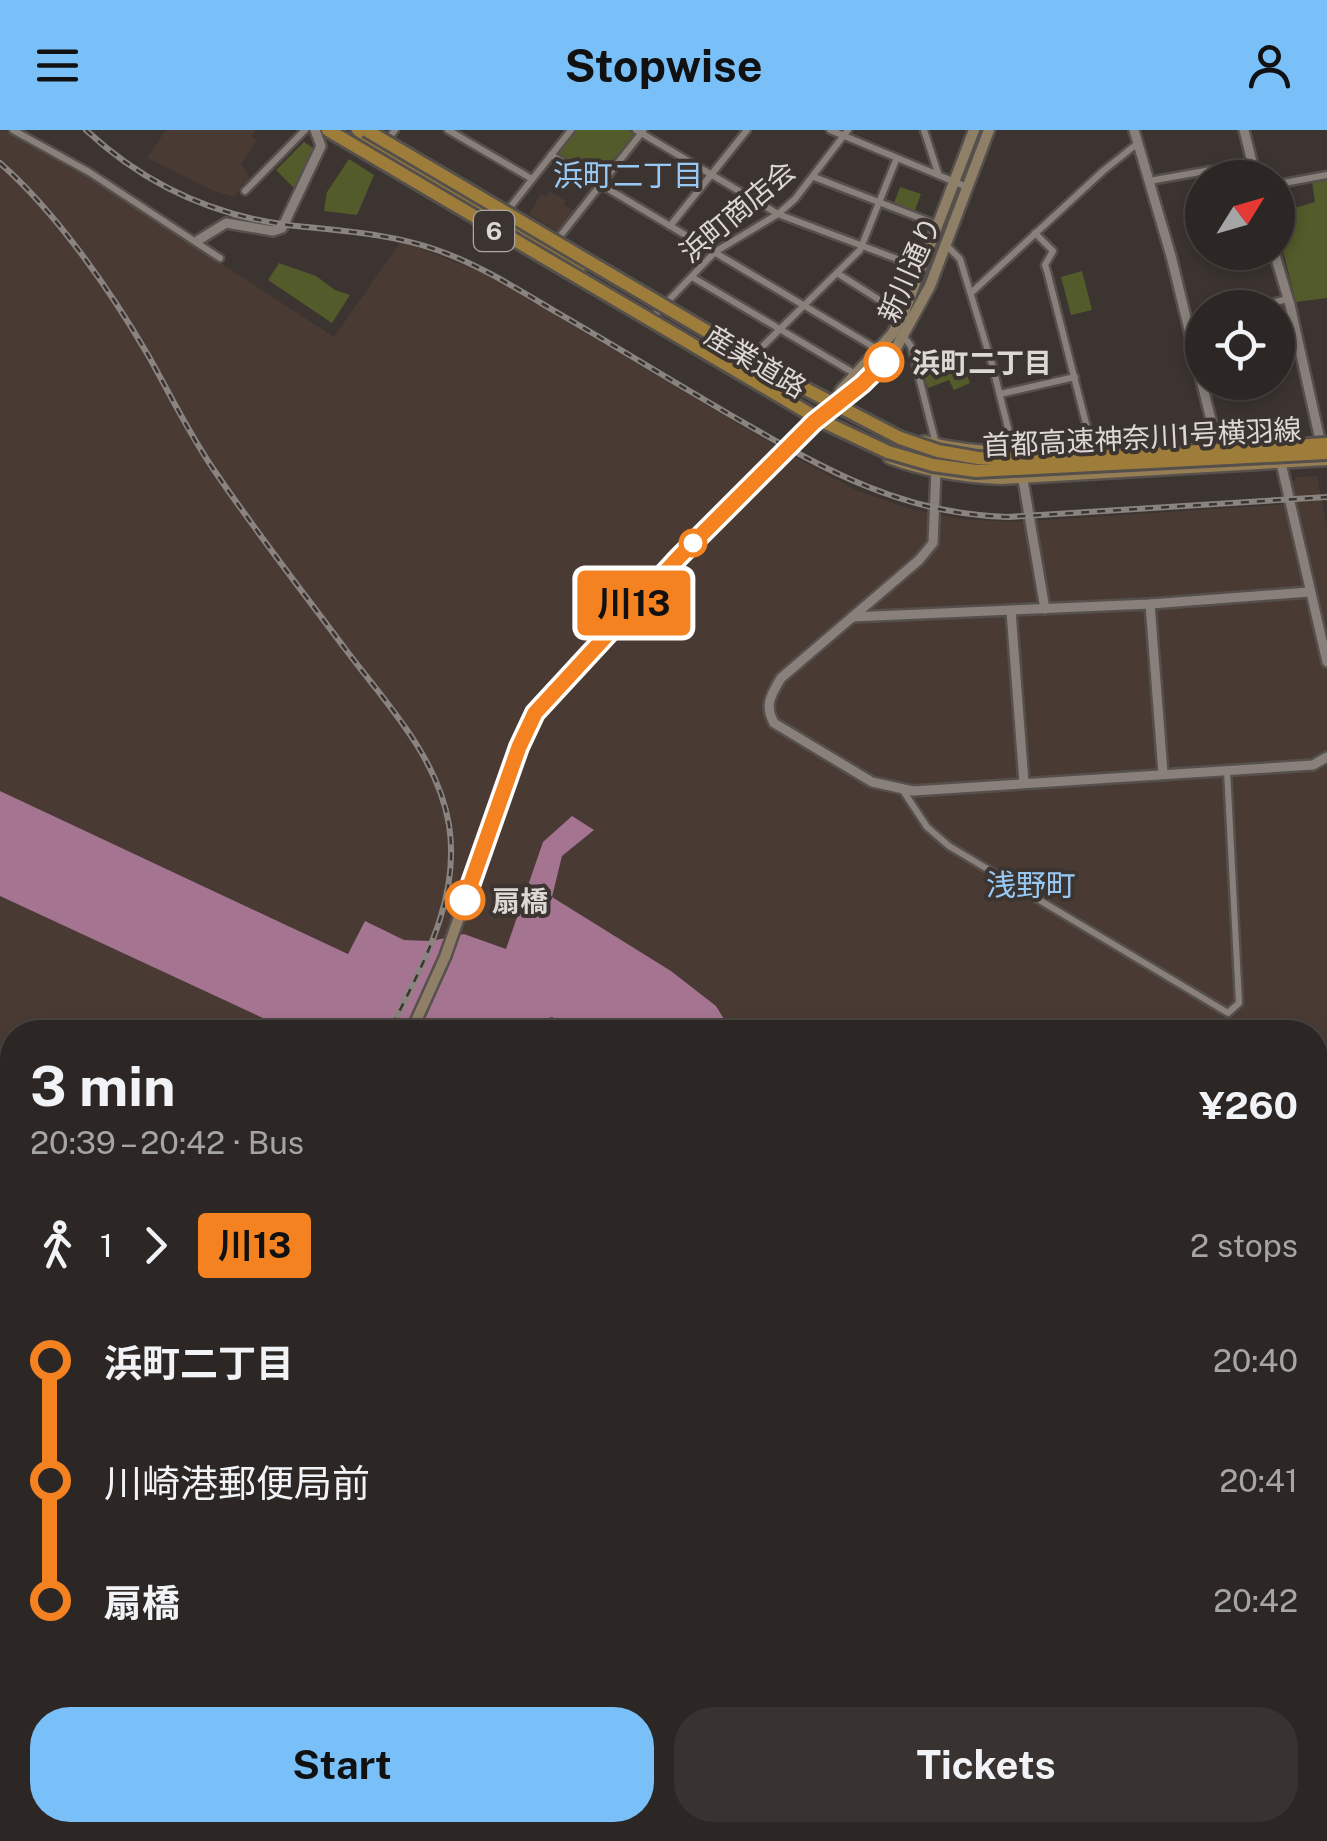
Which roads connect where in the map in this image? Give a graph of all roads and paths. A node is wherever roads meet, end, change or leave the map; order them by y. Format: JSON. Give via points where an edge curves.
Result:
{"nodes":[{"id":1,"x":13,"y":130,"type":"edge"},
{"id":2,"x":305,"y":130,"type":"edge"},
{"id":3,"x":315,"y":130,"type":"edge"},
{"id":4,"x":328,"y":130,"type":"edge"},
{"id":5,"x":358,"y":130,"type":"edge"},
{"id":6,"x":366,"y":130,"type":"edge"},
{"id":7,"x":396,"y":130,"type":"edge"},
{"id":8,"x":448,"y":130,"type":"edge"},
{"id":9,"x":570,"y":130,"type":"edge"},
{"id":10,"x":747,"y":130,"type":"edge"},
{"id":11,"x":830,"y":130,"type":"edge"},
{"id":12,"x":848,"y":130,"type":"edge"},
{"id":13,"x":924,"y":130,"type":"edge"},
{"id":14,"x":974,"y":130,"type":"edge"},
{"id":15,"x":989,"y":130,"type":"edge"},
{"id":16,"x":1134,"y":130,"type":"edge"},
{"id":17,"x":1244,"y":130,"type":"edge"},
{"id":18,"x":640,"y":131,"type":"edge"},
{"id":19,"x":842,"y":138,"type":"junction"},
{"id":20,"x":1138,"y":143,"type":"junction"},
{"id":21,"x":384,"y":144,"type":"junction"},
{"id":22,"x":551,"y":155,"type":"junction"},
{"id":23,"x":896,"y":160,"type":"junction"},
{"id":24,"x":1252,"y":160,"type":"edge"},
{"id":25,"x":711,"y":174,"type":"junction"},
{"id":26,"x":938,"y":174,"type":"junction"},
{"id":27,"x":1185,"y":175,"type":"edge"},
{"id":28,"x":1327,"y":175,"type":"edge"},
{"id":29,"x":814,"y":177,"type":"junction"},
{"id":30,"x":532,"y":180,"type":"junction"},
{"id":31,"x":955,"y":181,"type":"junction"},
{"id":32,"x":1295,"y":181,"type":"edge"},
{"id":33,"x":1149,"y":182,"type":"junction"},
{"id":34,"x":601,"y":184,"type":"junction"},
{"id":35,"x":968,"y":187,"type":"junction"},
{"id":36,"x":246,"y":191,"type":"dead end"},
{"id":37,"x":880,"y":203,"type":"junction"},
{"id":38,"x":508,"y":210,"type":"junction"},
{"id":39,"x":778,"y":214,"type":"junction"},
{"id":40,"x":670,"y":226,"type":"junction"},
{"id":41,"x":939,"y":226,"type":"junction"},
{"id":42,"x":1036,"y":233,"type":"junction"},
{"id":43,"x":503,"y":236,"type":"junction"},
{"id":44,"x":197,"y":240,"type":"junction"},
{"id":45,"x":556,"y":240,"type":"junction"},
{"id":46,"x":946,"y":244,"type":"junction"},
{"id":47,"x":862,"y":246,"type":"junction"},
{"id":48,"x":715,"y":252,"type":"junction"},
{"id":49,"x":220,"y":258,"type":"dead end"},
{"id":50,"x":579,"y":268,"type":"junction"},
{"id":51,"x":921,"y":268,"type":"junction"},
{"id":52,"x":837,"y":272,"type":"junction"},
{"id":53,"x":692,"y":276,"type":"junction"},
{"id":54,"x":971,"y":293,"type":"junction"},
{"id":55,"x":1185,"y":302,"type":"edge"},
{"id":56,"x":666,"y":303,"type":"junction"},
{"id":57,"x":804,"y":305,"type":"junction"},
{"id":58,"x":903,"y":315,"type":"junction"},
{"id":59,"x":648,"y":322,"type":"junction"},
{"id":60,"x":1295,"y":326,"type":"edge"},
{"id":61,"x":782,"y":329,"type":"junction"},
{"id":62,"x":904,"y":337,"type":"junction"},
{"id":63,"x":878,"y":349,"type":"junction"},
{"id":64,"x":755,"y":354,"type":"junction"},
{"id":65,"x":857,"y":374,"type":"junction"},
{"id":66,"x":1075,"y":377,"type":"junction"},
{"id":67,"x":798,"y":385,"type":"junction"},
{"id":68,"x":1000,"y":394,"type":"junction"},
{"id":69,"x":782,"y":398,"type":"junction"},
{"id":70,"x":1208,"y":400,"type":"edge"},
{"id":71,"x":836,"y":402,"type":"junction"},
{"id":72,"x":814,"y":422,"type":"junction"},
{"id":73,"x":1325,"y":440,"type":"edge"},
{"id":74,"x":936,"y":444,"type":"junction"},
{"id":75,"x":1217,"y":445,"type":"junction"},
{"id":76,"x":1094,"y":451,"type":"junction"},
{"id":77,"x":1014,"y":454,"type":"junction"},
{"id":78,"x":1326,"y":458,"type":"edge"},
{"id":79,"x":1281,"y":463,"type":"junction"},
{"id":80,"x":938,"y":472,"type":"junction"},
{"id":81,"x":1024,"y":479,"type":"junction"},
{"id":82,"x":1309,"y":592,"type":"junction"},
{"id":83,"x":1150,"y":604,"type":"junction"},
{"id":84,"x":1046,"y":609,"type":"junction"},
{"id":85,"x":1011,"y":611,"type":"junction"},
{"id":86,"x":852,"y":618,"type":"junction"},
{"id":87,"x":1327,"y":662,"type":"edge"},
{"id":88,"x":1327,"y":757,"type":"edge"},
{"id":89,"x":1227,"y":770,"type":"junction"},
{"id":90,"x":1163,"y":773,"type":"junction"},
{"id":91,"x":1024,"y":782,"type":"junction"},
{"id":92,"x":902,"y":789,"type":"junction"},
{"id":93,"x":416,"y":1020,"type":"edge"}],
"edges":[{"from":1,"to":44,"type":"street"},
{"from":2,"to":36,"type":"street"},
{"from":3,"to":44,"type":"street","via":[[320,146],[282,228],[226,223]]},
{"from":4,"to":43,"type":"main road","name":"産業道路","number":"6"},
{"from":4,"to":69,"type":"highway","name":"首都高速神奈川1号横羽線","bridge":true},
{"from":5,"to":21,"type":"main road","name":"産業道路","number":"6"},
{"from":5,"to":50,"type":"highway"},
{"from":6,"to":67,"type":"highway","name":"首都高速神奈川1号横羽線","bridge":true},
{"from":7,"to":21,"type":"street"},
{"from":8,"to":30,"type":"street"},
{"from":9,"to":22,"type":"street"},
{"from":10,"to":25,"type":"street"},
{"from":11,"to":19,"type":"street"},
{"from":12,"to":19,"type":"street","name":"浜町商店会"},
{"from":13,"to":26,"type":"street"},
{"from":14,"to":31,"type":"main road","name":"新川通り"},
{"from":15,"to":35,"type":"main road","name":"新川通り"},
{"from":16,"to":20,"type":"street"},
{"from":17,"to":24,"type":"street"},
{"from":18,"to":25,"type":"street"},
{"from":18,"to":34,"type":"street"},
{"from":19,"to":23,"type":"street"},
{"from":19,"to":29,"type":"street","name":"浜町商店会"},
{"from":20,"to":33,"type":"street"},
{"from":20,"to":42,"type":"street"},
{"from":21,"to":38,"type":"main road","name":"産業道路","number":"6"},
{"from":22,"to":30,"type":"street"},
{"from":22,"to":34,"type":"street"},
{"from":23,"to":26,"type":"street"},
{"from":23,"to":37,"type":"street"},
{"from":25,"to":39,"type":"street"},
{"from":25,"to":40,"type":"street"},
{"from":26,"to":31,"type":"street"},
{"from":27,"to":33,"type":"street"},
{"from":28,"to":32,"type":"street"},
{"from":29,"to":37,"type":"street"},
{"from":29,"to":39,"type":"street","name":"浜町商店会"},
{"from":30,"to":38,"type":"street"},
{"from":31,"to":35,"type":"street"},
{"from":31,"to":41,"type":"main road","name":"新川通り"},
{"from":33,"to":55,"type":"street"},
{"from":34,"to":40,"type":"street"},
{"from":34,"to":45,"type":"street"},
{"from":35,"to":46,"type":"main road","name":"新川通り"},
{"from":37,"to":41,"type":"street"},
{"from":37,"to":47,"type":"street"},
{"from":38,"to":45,"type":"main road","name":"産業道路","number":"6"},
{"from":39,"to":47,"type":"street"},
{"from":39,"to":48,"type":"street","name":"浜町商店会"},
{"from":40,"to":48,"type":"street"},
{"from":41,"to":51,"type":"main road","name":"新川通り"},
{"from":42,"to":54,"type":"street"},
{"from":42,"to":66,"type":"street","via":[[1052,251],[1045,265]]},
{"from":43,"to":50,"type":"highway"},
{"from":43,"to":59,"type":"main road","name":"産業道路","number":"6"},
{"from":44,"to":49,"type":"street"},
{"from":45,"to":56,"type":"main road","name":"産業道路","number":"6"},
{"from":46,"to":54,"type":"street","via":[[960,258]]},
{"from":46,"to":62,"type":"main road","name":"新川通り"},
{"from":47,"to":51,"type":"street"},
{"from":47,"to":52,"type":"street"},
{"from":48,"to":53,"type":"street","name":"浜町商店会"},
{"from":48,"to":57,"type":"street"},
{"from":50,"to":67,"type":"highway","bridge":true},
{"from":50,"to":69,"type":"highway","bridge":true},
{"from":51,"to":58,"type":"main road","name":"新川通り"},
{"from":52,"to":57,"type":"street"},
{"from":52,"to":58,"type":"street"},
{"from":53,"to":56,"type":"street","name":"浜町商店会"},
{"from":53,"to":61,"type":"street"},
{"from":54,"to":68,"type":"street"},
{"from":56,"to":59,"type":"street","name":"浜町商店会"},
{"from":56,"to":64,"type":"main road","name":"産業道路","number":"6"},
{"from":57,"to":61,"type":"street"},
{"from":57,"to":63,"type":"street"},
{"from":58,"to":63,"type":"main road","name":"新川通り"},
{"from":59,"to":72,"type":"main road","name":"産業道路","number":"6"},
{"from":60,"to":73,"type":"street"},
{"from":61,"to":64,"type":"street"},
{"from":61,"to":65,"type":"street"},
{"from":62,"to":71,"type":"main road","name":"新川通り"},
{"from":62,"to":74,"type":"street"},
{"from":63,"to":65,"type":"main road","name":"新川通り"},
{"from":64,"to":71,"type":"main road","name":"産業道路","number":"6"},
{"from":65,"to":71,"type":"main road","name":"新川通り"},
{"from":66,"to":68,"type":"street"},
{"from":66,"to":76,"type":"street"},
{"from":67,"to":73,"type":"highway","name":"首都高速神奈川1号横羽線","bridge":true,"via":[[900,438],[978,458],[1041,460]]},
{"from":68,"to":77,"type":"street"},
{"from":69,"to":78,"type":"highway","name":"首都高速神奈川1号横羽線","bridge":true,"via":[[878,448],[976,470]]},
{"from":70,"to":75,"type":"street"},
{"from":71,"to":72,"type":"main road","name":"新川通り"},
{"from":71,"to":74,"type":"main road","name":"産業道路","number":"6"},
{"from":72,"to":80,"type":"main road","name":"産業道路","number":"6","via":[[912,467]]},
{"from":72,"to":93,"type":"main road","name":"新川通り","via":[[535,713]]},
{"from":73,"to":75,"type":"main road","name":"産業道路","number":"6"},
{"from":73,"to":78,"type":"street"},
{"from":74,"to":77,"type":"main road","name":"産業道路","number":"6"},
{"from":74,"to":80,"type":"street"},
{"from":75,"to":76,"type":"main road","name":"産業道路","number":"6"},
{"from":76,"to":77,"type":"main road","name":"産業道路","number":"6"},
{"from":77,"to":81,"type":"street"},
{"from":78,"to":79,"type":"main road","name":"産業道路","number":"6"},
{"from":79,"to":81,"type":"main road","name":"産業道路","number":"6"},
{"from":79,"to":82,"type":"street"},
{"from":80,"to":81,"type":"main road","name":"産業道路","number":"6"},
{"from":80,"to":86,"type":"street","via":[[932,543]]},
{"from":81,"to":84,"type":"street"},
{"from":82,"to":83,"type":"street"},
{"from":82,"to":87,"type":"street"},
{"from":83,"to":84,"type":"street"},
{"from":83,"to":90,"type":"street"},
{"from":84,"to":85,"type":"street"},
{"from":85,"to":86,"type":"street"},
{"from":85,"to":91,"type":"street"},
{"from":86,"to":92,"type":"street","via":[[781,678],[768,712],[788,734],[872,782]]},
{"from":88,"to":89,"type":"street","via":[[1313,765]]},
{"from":89,"to":90,"type":"street"},
{"from":89,"to":92,"type":"street","via":[[1239,1003],[1228,1013],[949,846]]},
{"from":90,"to":91,"type":"street"},
{"from":91,"to":92,"type":"street"}]}
